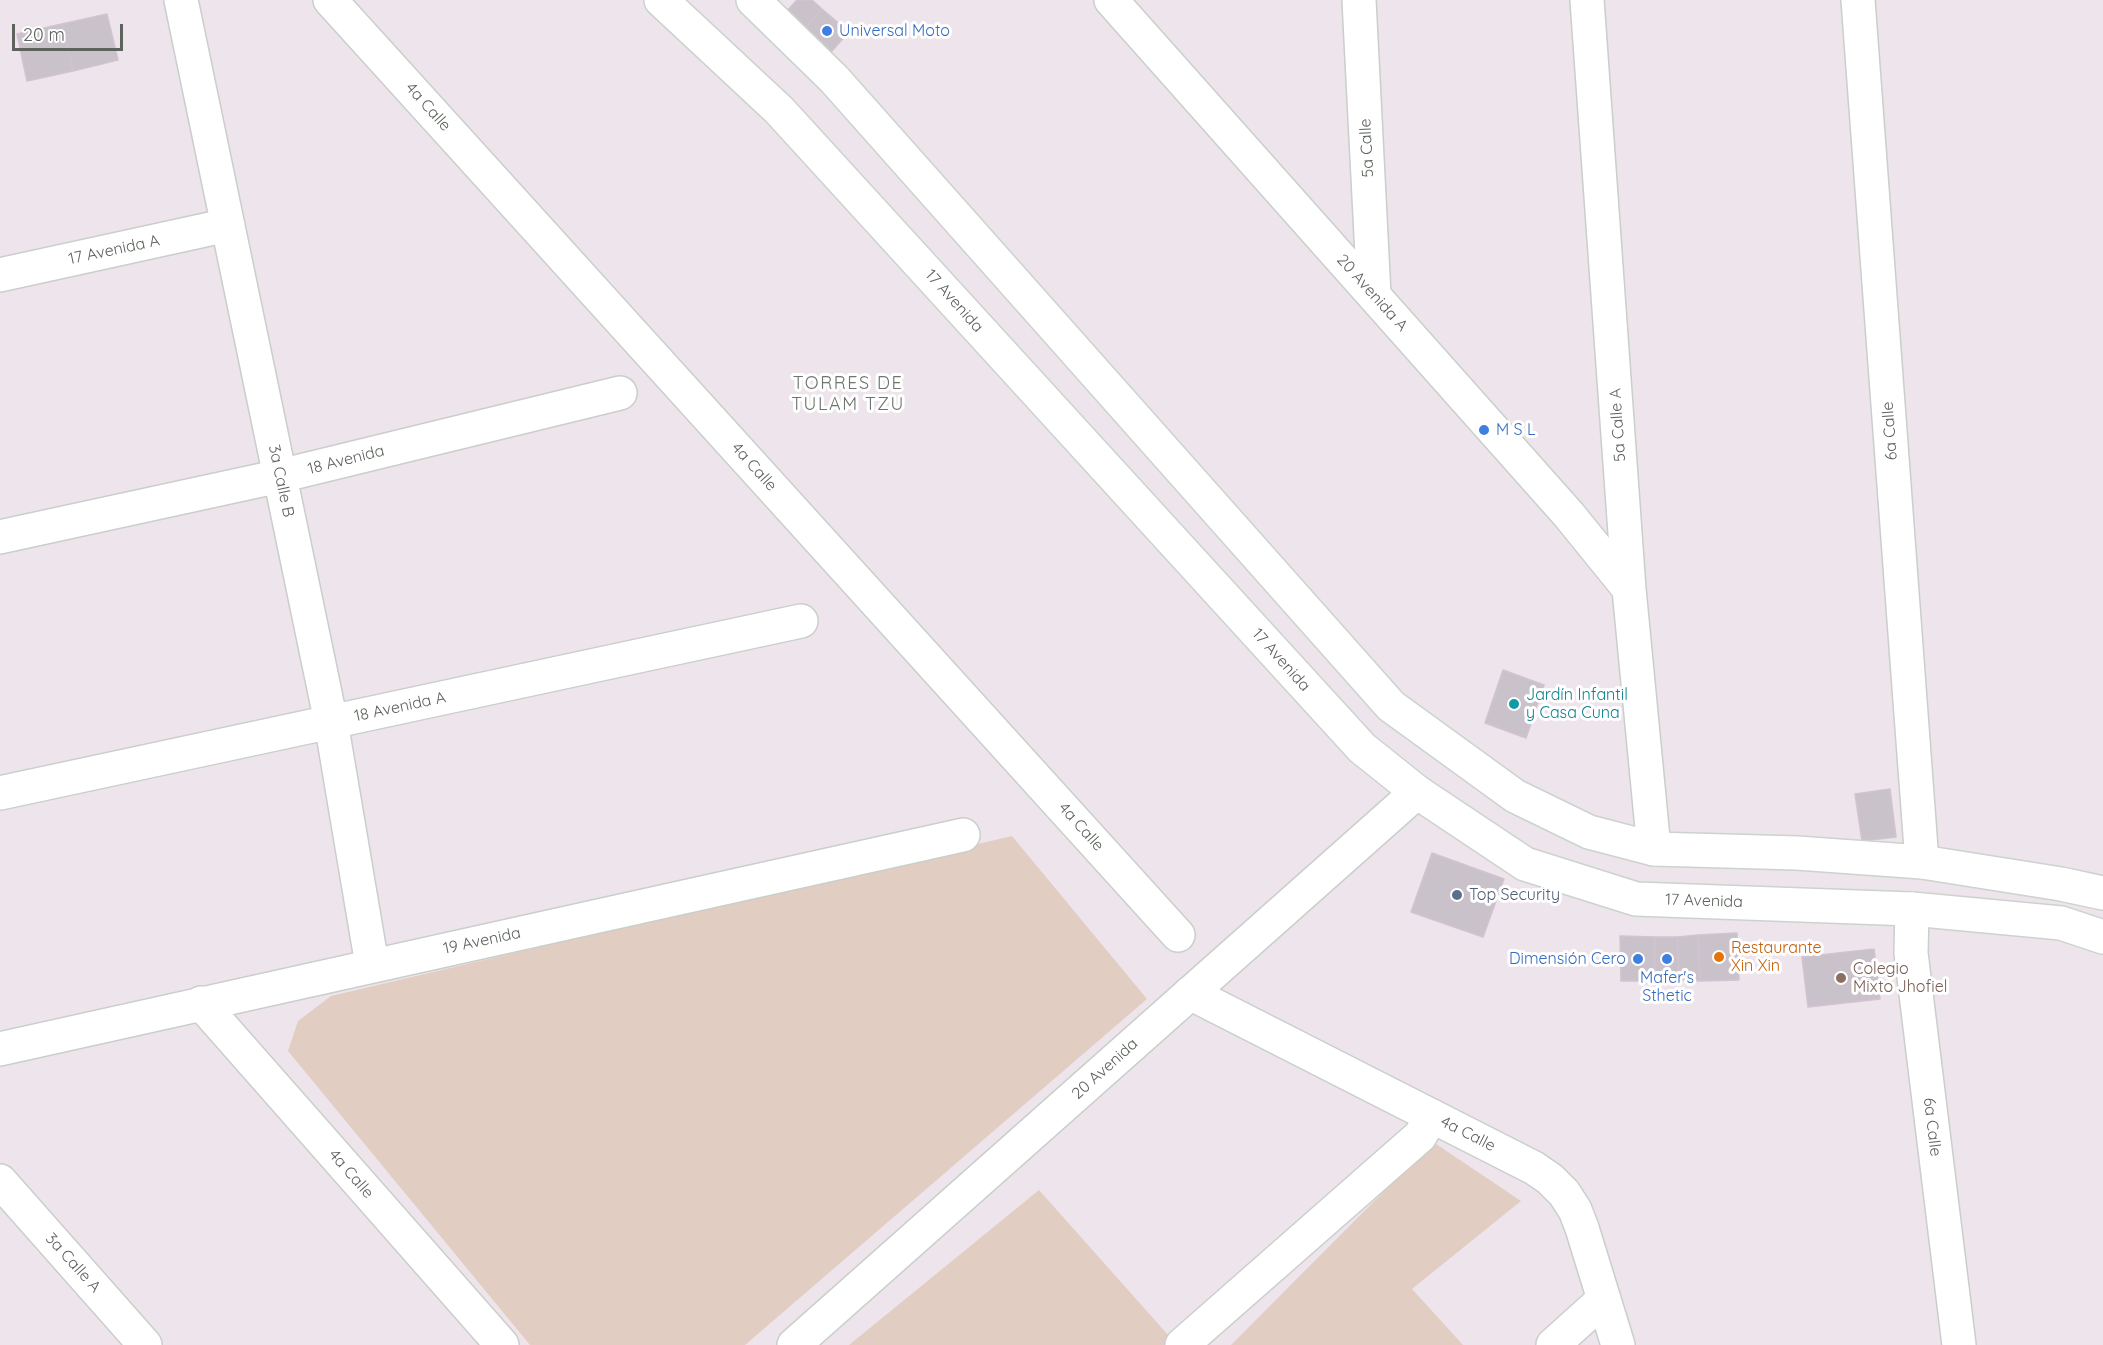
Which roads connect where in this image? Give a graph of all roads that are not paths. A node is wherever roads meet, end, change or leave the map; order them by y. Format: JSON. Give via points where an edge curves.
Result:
{"nodes":[{"id":1,"x":181,"y":0,"type":"edge"},
{"id":2,"x":330,"y":0,"type":"edge"},
{"id":3,"x":661,"y":0,"type":"edge"},
{"id":4,"x":753,"y":0,"type":"edge"},
{"id":5,"x":1111,"y":0,"type":"edge"},
{"id":6,"x":1359,"y":0,"type":"edge"},
{"id":7,"x":1587,"y":0,"type":"edge"},
{"id":8,"x":1858,"y":0,"type":"edge"},
{"id":9,"x":228,"y":225,"type":"junction"},
{"id":10,"x":0,"y":275,"type":"edge"},
{"id":11,"x":1374,"y":296,"type":"junction"},
{"id":12,"x":620,"y":393,"type":"dead end"},
{"id":13,"x":280,"y":476,"type":"junction"},
{"id":14,"x":0,"y":537,"type":"edge"},
{"id":15,"x":1629,"y":589,"type":"junction"},
{"id":16,"x":801,"y":621,"type":"dead end"},
{"id":17,"x":331,"y":722,"type":"junction"},
{"id":18,"x":0,"y":792,"type":"edge"},
{"id":19,"x":1417,"y":792,"type":"junction"},
{"id":20,"x":963,"y":835,"type":"dead end"},
{"id":21,"x":1654,"y":849,"type":"junction"},
{"id":22,"x":1922,"y":862,"type":"junction"},
{"id":23,"x":2103,"y":892,"type":"edge"},
{"id":24,"x":1912,"y":909,"type":"junction"},
{"id":25,"x":1178,"y":934,"type":"dead end"},
{"id":26,"x":2103,"y":937,"type":"edge"},
{"id":27,"x":372,"y":965,"type":"junction"},
{"id":28,"x":1190,"y":993,"type":"junction"},
{"id":29,"x":201,"y":1003,"type":"junction"},
{"id":30,"x":0,"y":1049,"type":"edge"},
{"id":31,"x":1432,"y":1116,"type":"junction"},
{"id":32,"x":0,"y":1181,"type":"edge"},
{"id":33,"x":1604,"y":1299,"type":"junction"},
{"id":34,"x":799,"y":1343,"type":"edge"},
{"id":35,"x":145,"y":1345,"type":"edge"},
{"id":36,"x":502,"y":1345,"type":"edge"},
{"id":37,"x":1182,"y":1345,"type":"edge"},
{"id":38,"x":1553,"y":1345,"type":"edge"},
{"id":39,"x":1618,"y":1345,"type":"edge"},
{"id":40,"x":1959,"y":1345,"type":"edge"}],
"edges":[{"from":1,"to":9,"type":"street","name":"3a Calle B"},
{"from":2,"to":25,"type":"street","name":"4a Calle"},
{"from":3,"to":19,"type":"street","name":"17 Avenida","via":[[779,110],[1362,748]]},
{"from":4,"to":21,"type":"street","via":[[834,79],[1391,706],[1515,796],[1589,832]]},
{"from":5,"to":11,"type":"street","name":"20 Avenida A"},
{"from":6,"to":11,"type":"street","name":"5a Calle"},
{"from":7,"to":15,"type":"street","name":"5a Calle A"},
{"from":8,"to":22,"type":"street","name":"6a Calle"},
{"from":9,"to":10,"type":"street","name":"17 Avenida A"},
{"from":9,"to":13,"type":"street","name":"3a Calle B"},
{"from":11,"to":15,"type":"street","name":"20 Avenida A","via":[[1569,515]]},
{"from":12,"to":13,"type":"street","name":"18 Avenida"},
{"from":13,"to":14,"type":"street","name":"18 Avenida"},
{"from":13,"to":17,"type":"street","name":"3a Calle B"},
{"from":15,"to":21,"type":"street","name":"5a Calle A"},
{"from":16,"to":17,"type":"street","name":"18 Avenida A"},
{"from":17,"to":18,"type":"street","name":"18 Avenida A"},
{"from":17,"to":27,"type":"street","name":"3a Calle B"},
{"from":19,"to":24,"type":"street","name":"17 Avenida","via":[[1525,864],[1636,899]]},
{"from":19,"to":28,"type":"street","name":"20 Avenida"},
{"from":20,"to":27,"type":"street","name":"19 Avenida"},
{"from":21,"to":22,"type":"street"},
{"from":22,"to":23,"type":"street"},
{"from":24,"to":26,"type":"street","name":"17 Avenida","via":[[2061,923]]},
{"from":24,"to":40,"type":"street","name":"6a Calle","via":[[1911,953]]},
{"from":27,"to":29,"type":"street","name":"19 Avenida"},
{"from":28,"to":31,"type":"street","name":"4a Calle"},
{"from":28,"to":34,"type":"street","name":"20 Avenida"},
{"from":29,"to":30,"type":"street","name":"19 Avenida"},
{"from":29,"to":36,"type":"street","name":"4a Calle"},
{"from":31,"to":33,"type":"street","name":"4a Calle","via":[[1534,1168],[1564,1193],[1582,1228]]},
{"from":31,"to":37,"type":"street","via":[[1420,1136]]},
{"from":32,"to":35,"type":"street","name":"3a Calle A"},
{"from":33,"to":38,"type":"street"},
{"from":33,"to":39,"type":"street","name":"4a Calle"}]}
